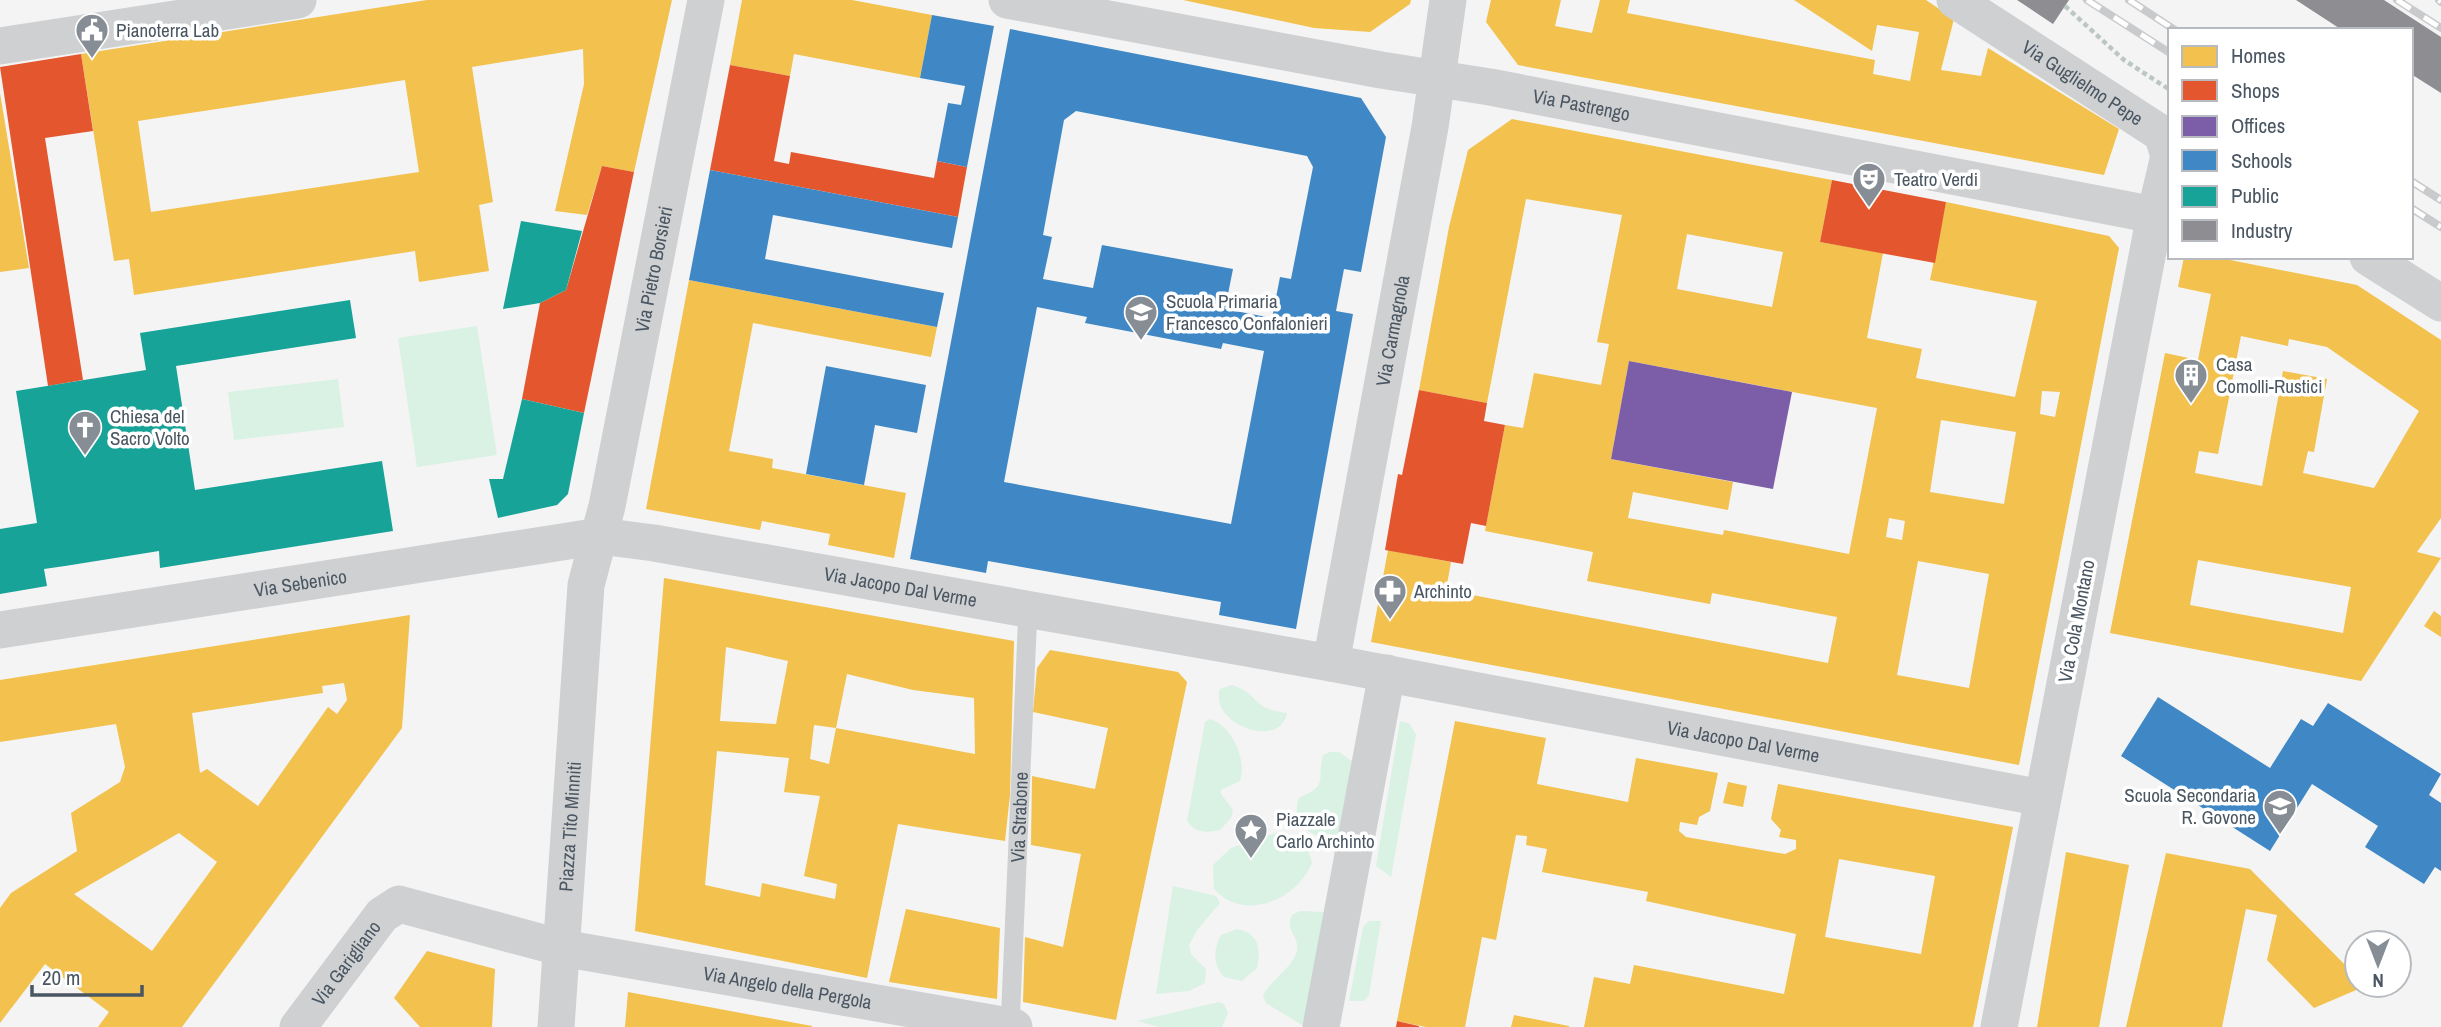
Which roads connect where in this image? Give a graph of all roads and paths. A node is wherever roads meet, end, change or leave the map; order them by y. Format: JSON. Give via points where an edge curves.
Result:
{"nodes":[{"id":1,"x":298,"y":0,"type":"edge"},
{"id":2,"x":706,"y":0,"type":"edge"},
{"id":3,"x":1007,"y":0,"type":"edge"},
{"id":4,"x":1448,"y":0,"type":"edge"},
{"id":5,"x":1955,"y":0,"type":"edge"},
{"id":6,"x":2065,"y":6,"type":"dead end"},
{"id":7,"x":0,"y":46,"type":"edge"},
{"id":8,"x":1436,"y":78,"type":"junction"},
{"id":9,"x":2168,"y":89,"type":"edge"},
{"id":10,"x":2168,"y":153,"type":"edge"},
{"id":11,"x":2168,"y":165,"type":"edge"},
{"id":12,"x":2162,"y":216,"type":"edge"},
{"id":13,"x":2371,"y":259,"type":"edge"},
{"id":14,"x":2441,"y":303,"type":"edge"},
{"id":15,"x":600,"y":536,"type":"junction"},
{"id":16,"x":1028,"y":608,"type":"junction"},
{"id":17,"x":0,"y":630,"type":"edge"},
{"id":18,"x":1331,"y":663,"type":"junction"},
{"id":19,"x":1387,"y":673,"type":"junction"},
{"id":20,"x":2042,"y":798,"type":"junction"},
{"id":21,"x":562,"y":948,"type":"junction"},
{"id":22,"x":299,"y":1027,"type":"edge"},
{"id":23,"x":556,"y":1027,"type":"edge"},
{"id":24,"x":1011,"y":1027,"type":"edge"},
{"id":25,"x":1321,"y":1027,"type":"edge"},
{"id":26,"x":1999,"y":1027,"type":"edge"}],
"edges":[{"from":1,"to":7,"type":"street"},
{"from":2,"to":15,"type":"street","name":"Via Pietro Borsieri"},
{"from":3,"to":8,"type":"street","name":"Via Pastrengo"},
{"from":4,"to":8,"type":"street","name":"Via Carmagnola"},
{"from":5,"to":10,"type":"street","name":"Via Guglielmo Pepe","via":[[2162,134]]},
{"from":6,"to":9,"type":"path","via":[[2124,60]]},
{"from":8,"to":12,"type":"street","name":"Via Pastrengo"},
{"from":8,"to":18,"type":"street","name":"Via Carmagnola"},
{"from":11,"to":12,"type":"street","name":"Via Guglielmo Pepe"},
{"from":12,"to":20,"type":"street","name":"Via Cola Montano"},
{"from":13,"to":14,"type":"street"},
{"from":15,"to":16,"type":"street","name":"Via Jacopo Dal Verme"},
{"from":15,"to":17,"type":"street","name":"Via Sebenico"},
{"from":15,"to":21,"type":"street","name":"Piazza Tito Minniti","via":[[586,585]]},
{"from":16,"to":18,"type":"street","name":"Via Jacopo Dal Verme"},
{"from":16,"to":24,"type":"lane","name":"Via Strabone"},
{"from":18,"to":19,"type":"street"},
{"from":19,"to":20,"type":"street","name":"Via Jacopo Dal Verme"},
{"from":19,"to":25,"type":"street"},
{"from":20,"to":26,"type":"street","name":"Via Cola Montano"},
{"from":21,"to":22,"type":"street","name":"Via Garigliano","via":[[399,904],[382,915]]},
{"from":21,"to":23,"type":"street"},
{"from":21,"to":24,"type":"street","name":"Via Angelo della Pergola"}]}
